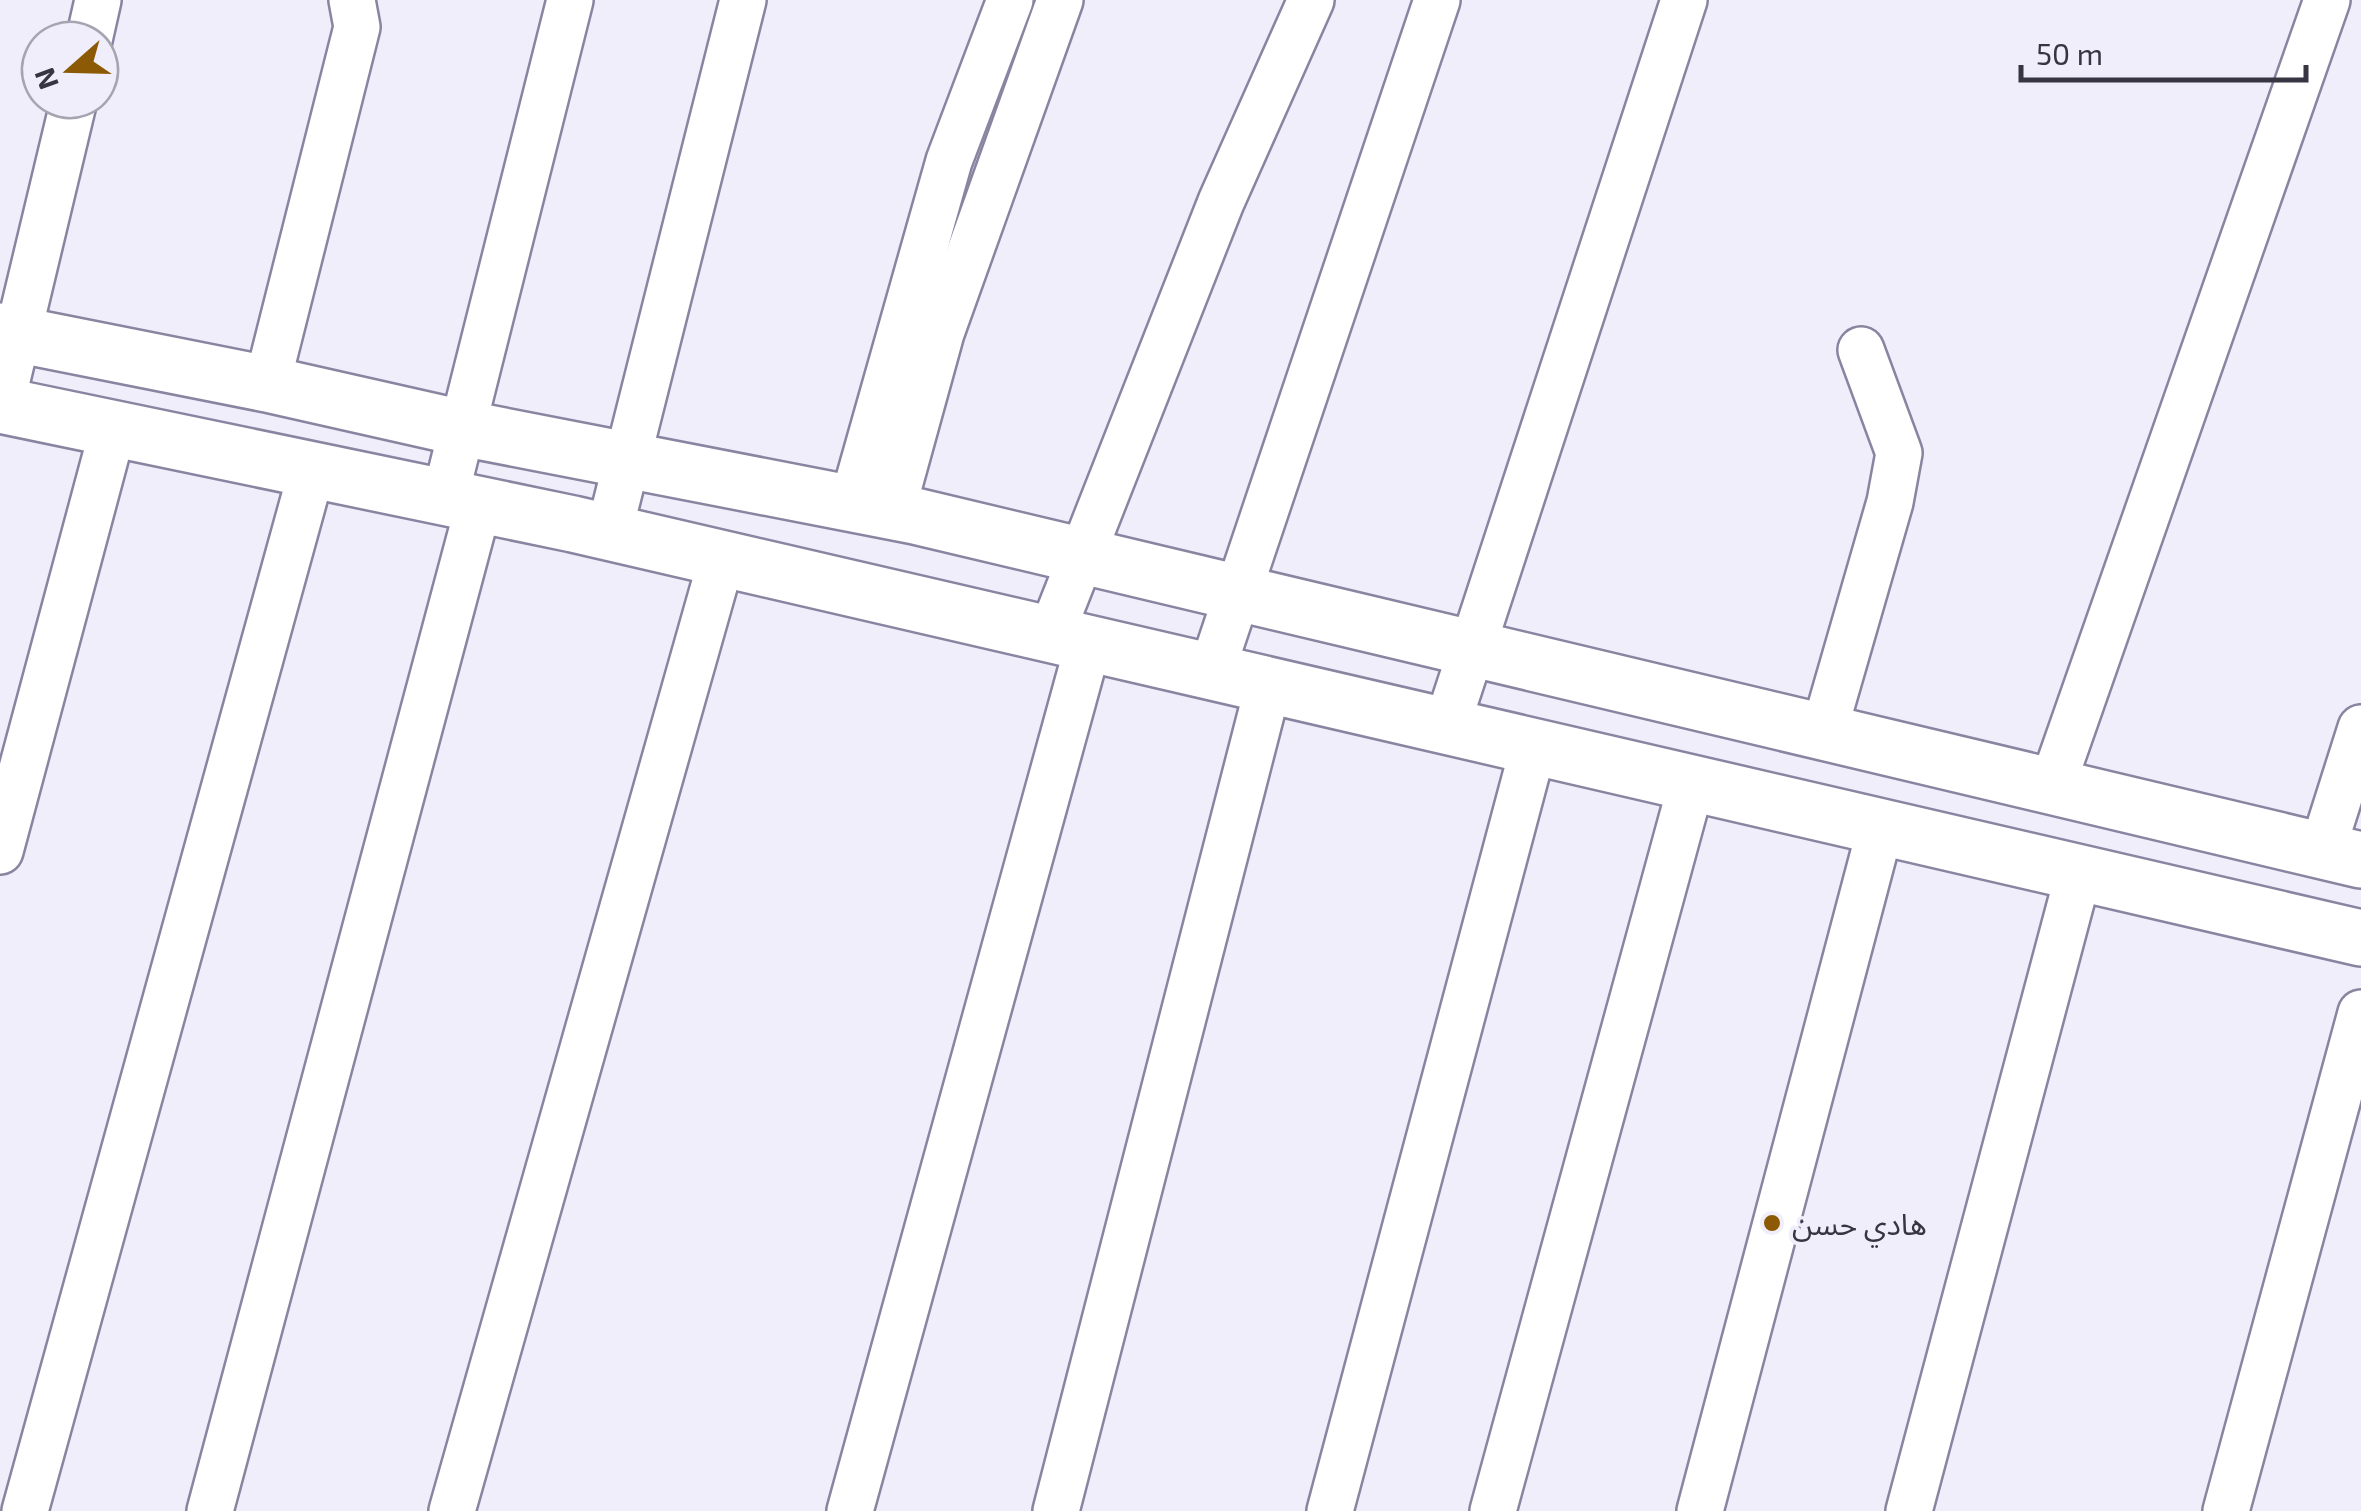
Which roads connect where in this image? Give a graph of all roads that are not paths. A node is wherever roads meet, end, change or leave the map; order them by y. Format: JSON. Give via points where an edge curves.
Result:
{"nodes":[{"id":1,"x":352,"y":0,"type":"edge"},
{"id":2,"x":570,"y":0,"type":"edge"},
{"id":3,"x":742,"y":0,"type":"edge"},
{"id":4,"x":1010,"y":0,"type":"edge"},
{"id":5,"x":1060,"y":0,"type":"edge"},
{"id":6,"x":1311,"y":0,"type":"edge"},
{"id":7,"x":1437,"y":0,"type":"edge"},
{"id":8,"x":1684,"y":0,"type":"edge"},
{"id":9,"x":2327,"y":0,"type":"edge"},
{"id":10,"x":68,"y":120,"type":"edge"},
{"id":11,"x":9,"y":333,"type":"edge"},
{"id":12,"x":1861,"y":350,"type":"dead end"},
{"id":13,"x":267,"y":384,"type":"junction"},
{"id":14,"x":0,"y":405,"type":"edge"},
{"id":15,"x":462,"y":428,"type":"junction"},
{"id":16,"x":113,"y":429,"type":"junction"},
{"id":17,"x":627,"y":460,"type":"junction"},
{"id":18,"x":312,"y":470,"type":"junction"},
{"id":19,"x":462,"y":501,"type":"junction"},
{"id":20,"x":872,"y":508,"type":"junction"},
{"id":21,"x":609,"y":532,"type":"junction"},
{"id":22,"x":1082,"y":556,"type":"junction"},
{"id":23,"x":722,"y":558,"type":"junction"},
{"id":24,"x":1238,"y":592,"type":"junction"},
{"id":25,"x":1070,"y":638,"type":"junction"},
{"id":26,"x":1473,"y":647,"type":"junction"},
{"id":27,"x":1212,"y":670,"type":"junction"},
{"id":28,"x":1269,"y":683,"type":"junction"},
{"id":29,"x":1447,"y":725,"type":"junction"},
{"id":30,"x":2361,"y":728,"type":"edge"},
{"id":31,"x":1824,"y":731,"type":"junction"},
{"id":32,"x":1534,"y":745,"type":"junction"},
{"id":33,"x":1692,"y":782,"type":"junction"},
{"id":34,"x":2052,"y":786,"type":"junction"},
{"id":35,"x":1881,"y":826,"type":"junction"},
{"id":36,"x":0,"y":851,"type":"edge"},
{"id":37,"x":2342,"y":855,"type":"edge"},
{"id":38,"x":2079,"y":872,"type":"junction"},
{"id":39,"x":2361,"y":938,"type":"edge"},
{"id":40,"x":2361,"y":1013,"type":"edge"},
{"id":41,"x":25,"y":1511,"type":"edge"},
{"id":42,"x":210,"y":1511,"type":"edge"},
{"id":43,"x":452,"y":1511,"type":"edge"},
{"id":44,"x":850,"y":1511,"type":"edge"},
{"id":45,"x":1056,"y":1511,"type":"edge"},
{"id":46,"x":1330,"y":1511,"type":"edge"},
{"id":47,"x":1493,"y":1511,"type":"edge"},
{"id":48,"x":1700,"y":1511,"type":"edge"},
{"id":49,"x":1909,"y":1511,"type":"edge"},
{"id":50,"x":2226,"y":1511,"type":"edge"}],
"edges":[{"from":1,"to":13,"type":"street","via":[[358,27]]},
{"from":2,"to":15,"type":"street"},
{"from":3,"to":17,"type":"street"},
{"from":4,"to":20,"type":"street","via":[[949,160]]},
{"from":5,"to":20,"type":"street"},
{"from":6,"to":22,"type":"street","via":[[1220,202]]},
{"from":7,"to":24,"type":"street"},
{"from":8,"to":26,"type":"street"},
{"from":9,"to":34,"type":"street"},
{"from":10,"to":11,"type":"street"},
{"from":11,"to":13,"type":"street"},
{"from":11,"to":14,"type":"street"},
{"from":12,"to":31,"type":"street","via":[[1899,454]]},
{"from":13,"to":15,"type":"street"},
{"from":14,"to":16,"type":"street"},
{"from":15,"to":17,"type":"street"},
{"from":15,"to":19,"type":"street"},
{"from":16,"to":18,"type":"street"},
{"from":16,"to":36,"type":"street"},
{"from":17,"to":20,"type":"street"},
{"from":17,"to":21,"type":"street"},
{"from":18,"to":19,"type":"street"},
{"from":18,"to":41,"type":"street"},
{"from":19,"to":21,"type":"street"},
{"from":19,"to":42,"type":"street"},
{"from":20,"to":22,"type":"street"},
{"from":21,"to":23,"type":"street"},
{"from":22,"to":24,"type":"street"},
{"from":22,"to":25,"type":"street"},
{"from":23,"to":25,"type":"street"},
{"from":23,"to":43,"type":"street"},
{"from":24,"to":26,"type":"street"},
{"from":24,"to":27,"type":"street"},
{"from":25,"to":27,"type":"street"},
{"from":25,"to":44,"type":"street"},
{"from":26,"to":29,"type":"street"},
{"from":26,"to":31,"type":"street"},
{"from":27,"to":28,"type":"street"},
{"from":28,"to":29,"type":"street"},
{"from":28,"to":45,"type":"street"},
{"from":29,"to":32,"type":"street"},
{"from":30,"to":37,"type":"street"},
{"from":31,"to":34,"type":"street"},
{"from":32,"to":33,"type":"street"},
{"from":32,"to":46,"type":"street"},
{"from":33,"to":35,"type":"street"},
{"from":33,"to":47,"type":"street"},
{"from":34,"to":37,"type":"street"},
{"from":35,"to":38,"type":"street"},
{"from":35,"to":48,"type":"street"},
{"from":38,"to":39,"type":"street"},
{"from":38,"to":49,"type":"street"},
{"from":40,"to":50,"type":"street"}]}
